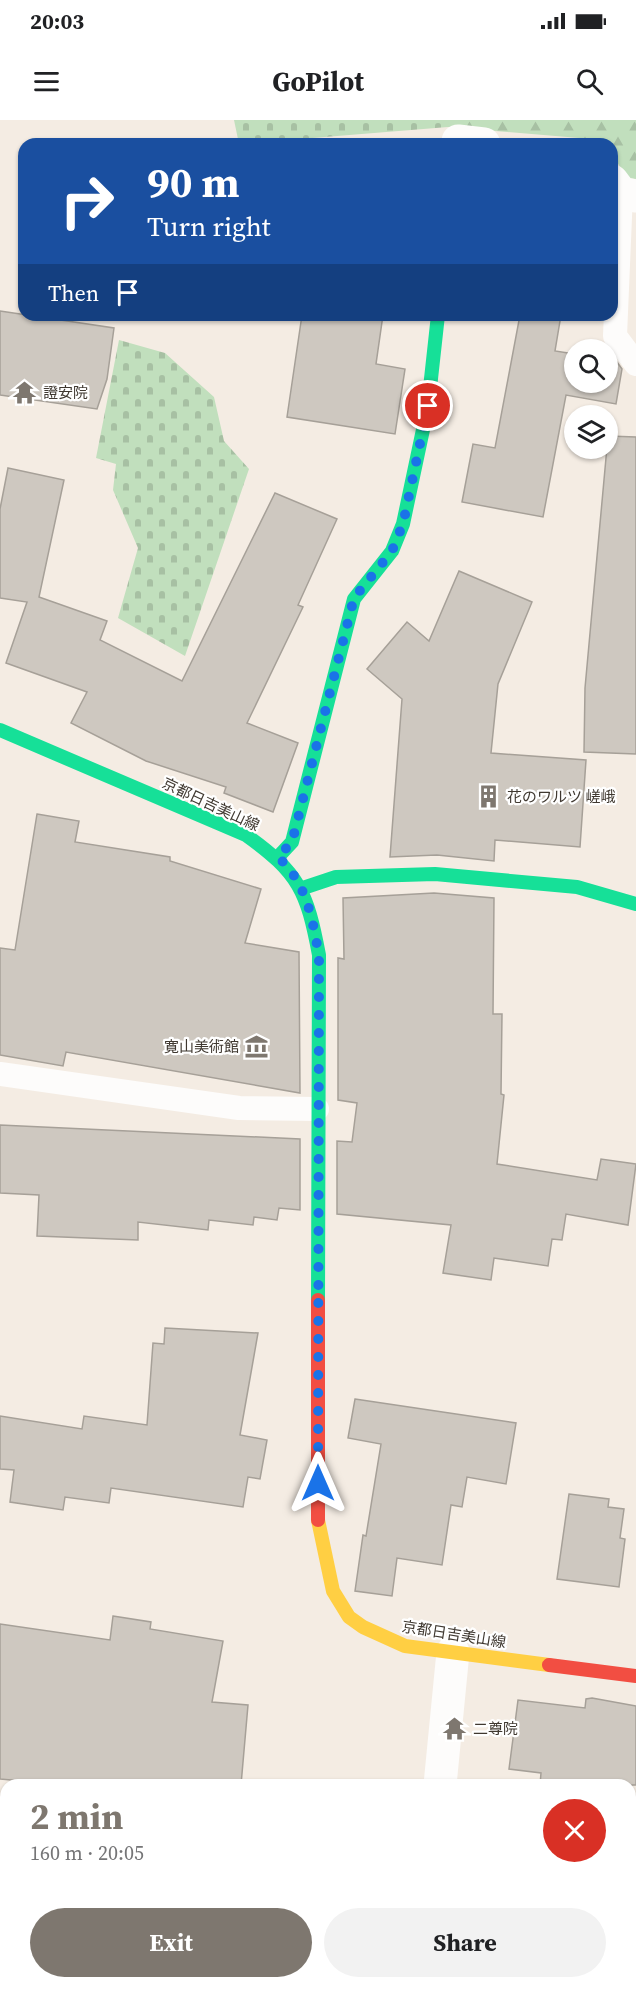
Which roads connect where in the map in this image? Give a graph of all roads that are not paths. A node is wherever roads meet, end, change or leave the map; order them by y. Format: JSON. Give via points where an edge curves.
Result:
{"nodes":[{"id":1,"x":623,"y":190,"type":"edge"},
{"id":2,"x":618,"y":281,"type":"edge"},
{"id":3,"x":437,"y":321,"type":"edge"},
{"id":4,"x":616,"y":321,"type":"edge"},
{"id":5,"x":636,"y":364,"type":"edge"},
{"id":6,"x":0,"y":730,"type":"edge"},
{"id":7,"x":278,"y":857,"type":"junction"},
{"id":8,"x":303,"y":888,"type":"junction"},
{"id":9,"x":636,"y":904,"type":"edge"},
{"id":10,"x":0,"y":1074,"type":"edge"},
{"id":11,"x":317,"y":1110,"type":"junction"},
{"id":12,"x":453,"y":1652,"type":"junction"},
{"id":13,"x":636,"y":1676,"type":"edge"},
{"id":14,"x":441,"y":1779,"type":"edge"}],
"edges":[{"from":1,"to":2,"type":"lane"},
{"from":3,"to":7,"type":"main road","via":[[428,406],[403,524],[392,551],[354,598],[292,842]]},
{"from":4,"to":5,"type":"lane","via":[[615,336]]},
{"from":6,"to":7,"type":"main road","name":"京都日吉美山線","via":[[246,835]]},
{"from":7,"to":8,"type":"main road","name":"京都日吉美山線"},
{"from":8,"to":9,"type":"main road","via":[[336,877],[435,874],[577,887]]},
{"from":8,"to":11,"type":"main road","name":"京都日吉美山線","via":[[319,956]]},
{"from":10,"to":11,"type":"lane","via":[[239,1108]]},
{"from":11,"to":12,"type":"main road","name":"京都日吉美山線","via":[[318,1530],[327,1571],[341,1609],[355,1624],[405,1646]]},
{"from":12,"to":13,"type":"main road","name":"京都日吉美山線"},
{"from":12,"to":14,"type":"street"}]}
